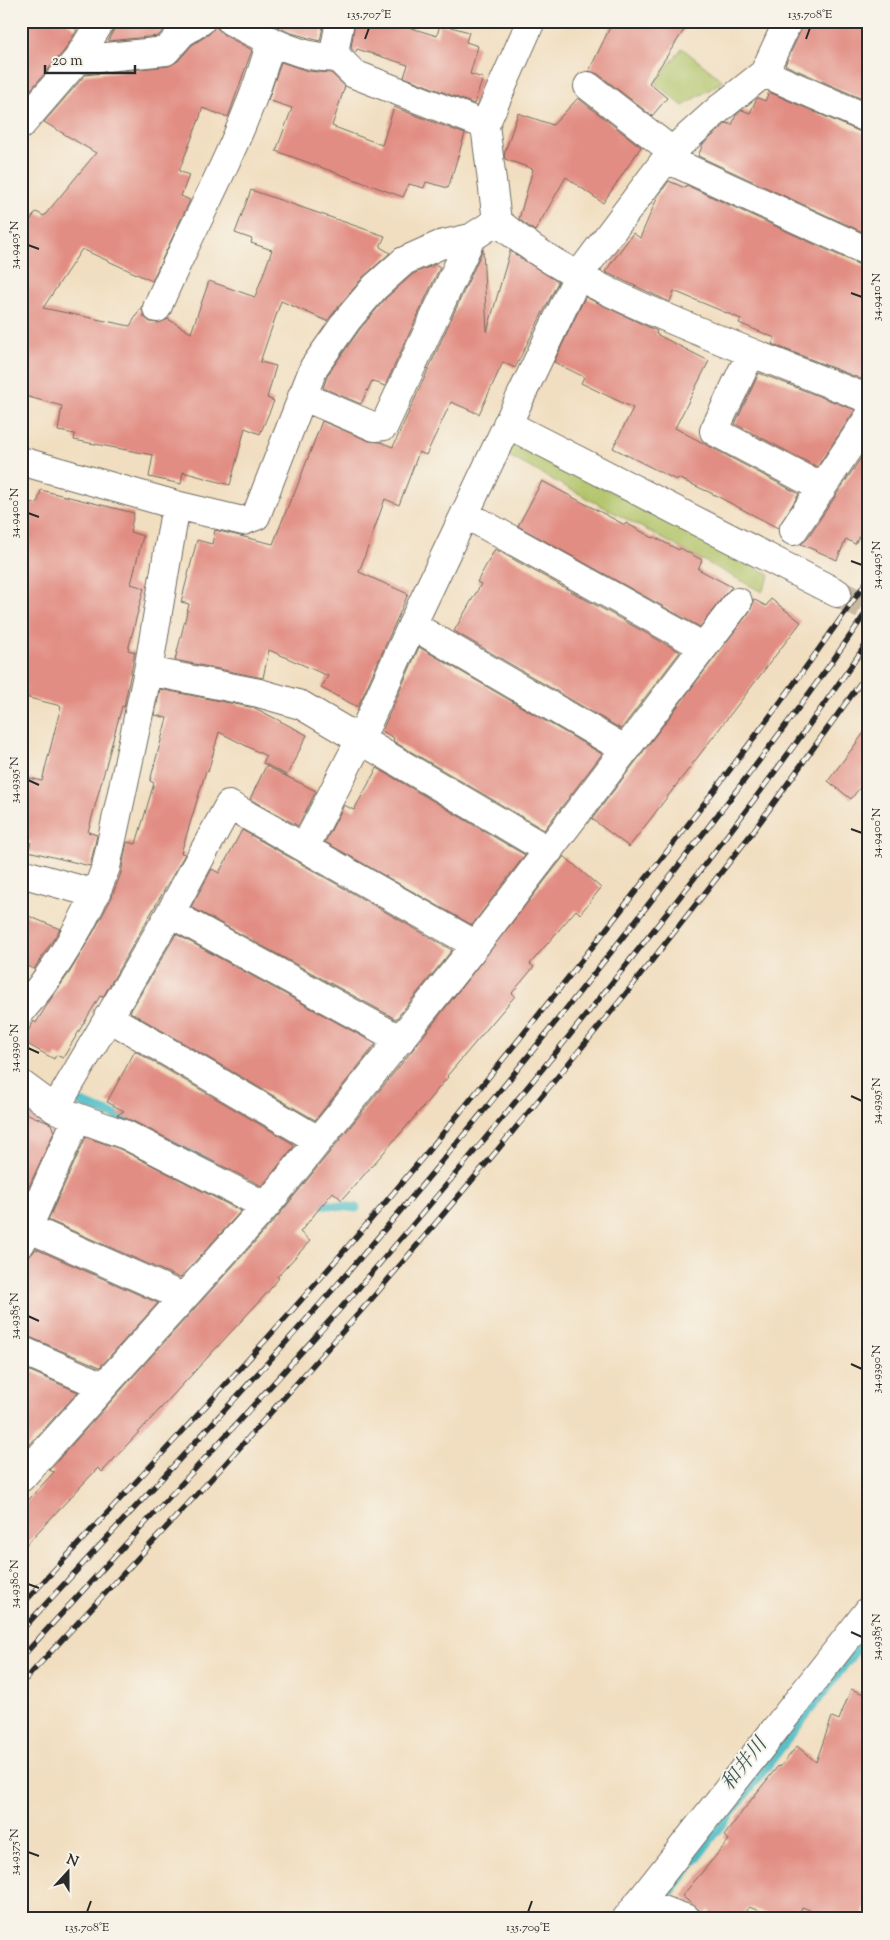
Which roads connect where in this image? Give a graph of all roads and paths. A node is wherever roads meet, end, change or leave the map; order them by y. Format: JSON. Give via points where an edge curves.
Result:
{"nodes":[{"id":1,"x":102,"y":21,"type":"edge"},
{"id":2,"x":201,"y":21,"type":"edge"},
{"id":3,"x":231,"y":21,"type":"edge"},
{"id":4,"x":340,"y":21,"type":"edge"},
{"id":5,"x":532,"y":21,"type":"edge"},
{"id":6,"x":788,"y":21,"type":"edge"},
{"id":7,"x":271,"y":42,"type":"junction"},
{"id":8,"x":337,"y":57,"type":"junction"},
{"id":9,"x":77,"y":60,"type":"junction"},
{"id":10,"x":764,"y":73,"type":"junction"},
{"id":11,"x":588,"y":86,"type":"dead end"},
{"id":12,"x":869,"y":119,"type":"edge"},
{"id":13,"x":485,"y":124,"type":"junction"},
{"id":14,"x":21,"y":125,"type":"edge"},
{"id":15,"x":670,"y":155,"type":"junction"},
{"id":16,"x":497,"y":221,"type":"junction"},
{"id":17,"x":471,"y":238,"type":"junction"},
{"id":18,"x":869,"y":252,"type":"edge"},
{"id":19,"x":578,"y":276,"type":"junction"},
{"id":20,"x":349,"y":289,"type":"dead end"},
{"id":21,"x":157,"y":308,"type":"dead end"},
{"id":22,"x":329,"y":347,"type":"junction"},
{"id":23,"x":751,"y":353,"type":"junction"},
{"id":24,"x":302,"y":396,"type":"junction"},
{"id":25,"x":869,"y":399,"type":"edge"},
{"id":26,"x":869,"y":417,"type":"edge"},
{"id":27,"x":507,"y":424,"type":"junction"},
{"id":28,"x":21,"y":461,"type":"edge"},
{"id":29,"x":822,"y":488,"type":"junction"},
{"id":30,"x":176,"y":505,"type":"junction"},
{"id":31,"x":465,"y":514,"type":"junction"},
{"id":32,"x":793,"y":531,"type":"dead end"},
{"id":33,"x":837,"y":593,"type":"tunnel mouth"},
{"id":34,"x":738,"y":602,"type":"dead end"},
{"id":35,"x":412,"y":625,"type":"junction"},
{"id":36,"x":704,"y":647,"type":"junction"},
{"id":37,"x":148,"y":671,"type":"junction"},
{"id":38,"x":360,"y":740,"type":"junction"},
{"id":39,"x":626,"y":750,"type":"junction"},
{"id":40,"x":305,"y":847,"type":"junction"},
{"id":41,"x":548,"y":851,"type":"junction"},
{"id":42,"x":21,"y":873,"type":"edge"},
{"id":43,"x":96,"y":894,"type":"junction"},
{"id":44,"x":170,"y":913,"type":"junction"},
{"id":45,"x":476,"y":945,"type":"junction"},
{"id":46,"x":21,"y":1011,"type":"edge"},
{"id":47,"x":108,"y":1018,"type":"junction"},
{"id":48,"x":401,"y":1040,"type":"junction"},
{"id":49,"x":21,"y":1084,"type":"edge"},
{"id":50,"x":66,"y":1113,"type":"junction"},
{"id":51,"x":318,"y":1140,"type":"junction"},
{"id":52,"x":266,"y":1206,"type":"junction"},
{"id":53,"x":24,"y":1236,"type":"edge"},
{"id":54,"x":183,"y":1297,"type":"junction"},
{"id":55,"x":21,"y":1350,"type":"edge"},
{"id":56,"x":103,"y":1386,"type":"junction"},
{"id":57,"x":22,"y":1477,"type":"edge"},
{"id":58,"x":869,"y":1610,"type":"edge"},
{"id":59,"x":632,"y":1910,"type":"edge"},
{"id":60,"x":687,"y":1919,"type":"edge"}],
"edges":[{"from":1,"to":9,"type":"street"},
{"from":2,"to":9,"type":"street","via":[[182,33],[166,51]]},
{"from":3,"to":7,"type":"street"},
{"from":4,"to":8,"type":"street","via":[[335,48]]},
{"from":5,"to":13,"type":"street"},
{"from":6,"to":10,"type":"street"},
{"from":7,"to":8,"type":"street","via":[[323,58]]},
{"from":7,"to":21,"type":"street","via":[[249,108]]},
{"from":8,"to":13,"type":"street","via":[[354,74]]},
{"from":9,"to":14,"type":"street"},
{"from":10,"to":12,"type":"street"},
{"from":10,"to":15,"type":"street","via":[[720,108]]},
{"from":11,"to":15,"type":"street"},
{"from":13,"to":16,"type":"street"},
{"from":15,"to":18,"type":"street"},
{"from":15,"to":19,"type":"street"},
{"from":16,"to":17,"type":"street"},
{"from":16,"to":19,"type":"street"},
{"from":17,"to":22,"type":"street","via":[[440,245],[404,261],[375,287]]},
{"from":17,"to":24,"type":"street","via":[[384,426],[374,427]]},
{"from":19,"to":23,"type":"street","via":[[651,312]]},
{"from":19,"to":27,"type":"street"},
{"from":20,"to":22,"type":"street"},
{"from":22,"to":24,"type":"street","via":[[314,366]]},
{"from":23,"to":25,"type":"street"},
{"from":23,"to":29,"type":"street","via":[[714,432]]},
{"from":24,"to":30,"type":"street","via":[[256,516],[243,521]]},
{"from":26,"to":29,"type":"street"},
{"from":27,"to":31,"type":"street"},
{"from":27,"to":33,"type":"street"},
{"from":28,"to":30,"type":"street"},
{"from":29,"to":32,"type":"street"},
{"from":30,"to":37,"type":"street"},
{"from":31,"to":35,"type":"street"},
{"from":31,"to":36,"type":"street"},
{"from":34,"to":36,"type":"street"},
{"from":35,"to":38,"type":"street"},
{"from":35,"to":39,"type":"street"},
{"from":36,"to":39,"type":"street"},
{"from":37,"to":38,"type":"street","via":[[281,699],[301,706]]},
{"from":37,"to":43,"type":"street","via":[[106,867]]},
{"from":38,"to":40,"type":"street"},
{"from":38,"to":41,"type":"street"},
{"from":39,"to":41,"type":"street"},
{"from":40,"to":44,"type":"street","via":[[229,805]]},
{"from":40,"to":45,"type":"street"},
{"from":41,"to":45,"type":"street"},
{"from":42,"to":43,"type":"street"},
{"from":43,"to":46,"type":"street","via":[[60,957]]},
{"from":44,"to":47,"type":"street"},
{"from":44,"to":48,"type":"street"},
{"from":45,"to":48,"type":"street"},
{"from":47,"to":50,"type":"street"},
{"from":47,"to":51,"type":"street"},
{"from":48,"to":51,"type":"street"},
{"from":49,"to":50,"type":"street"},
{"from":50,"to":52,"type":"street","via":[[126,1135]]},
{"from":50,"to":53,"type":"street"},
{"from":51,"to":52,"type":"street"},
{"from":52,"to":54,"type":"street"},
{"from":53,"to":54,"type":"street"},
{"from":54,"to":56,"type":"street"},
{"from":55,"to":56,"type":"street"},
{"from":56,"to":57,"type":"street"},
{"from":58,"to":59,"type":"street"},
{"from":59,"to":60,"type":"street"}]}
